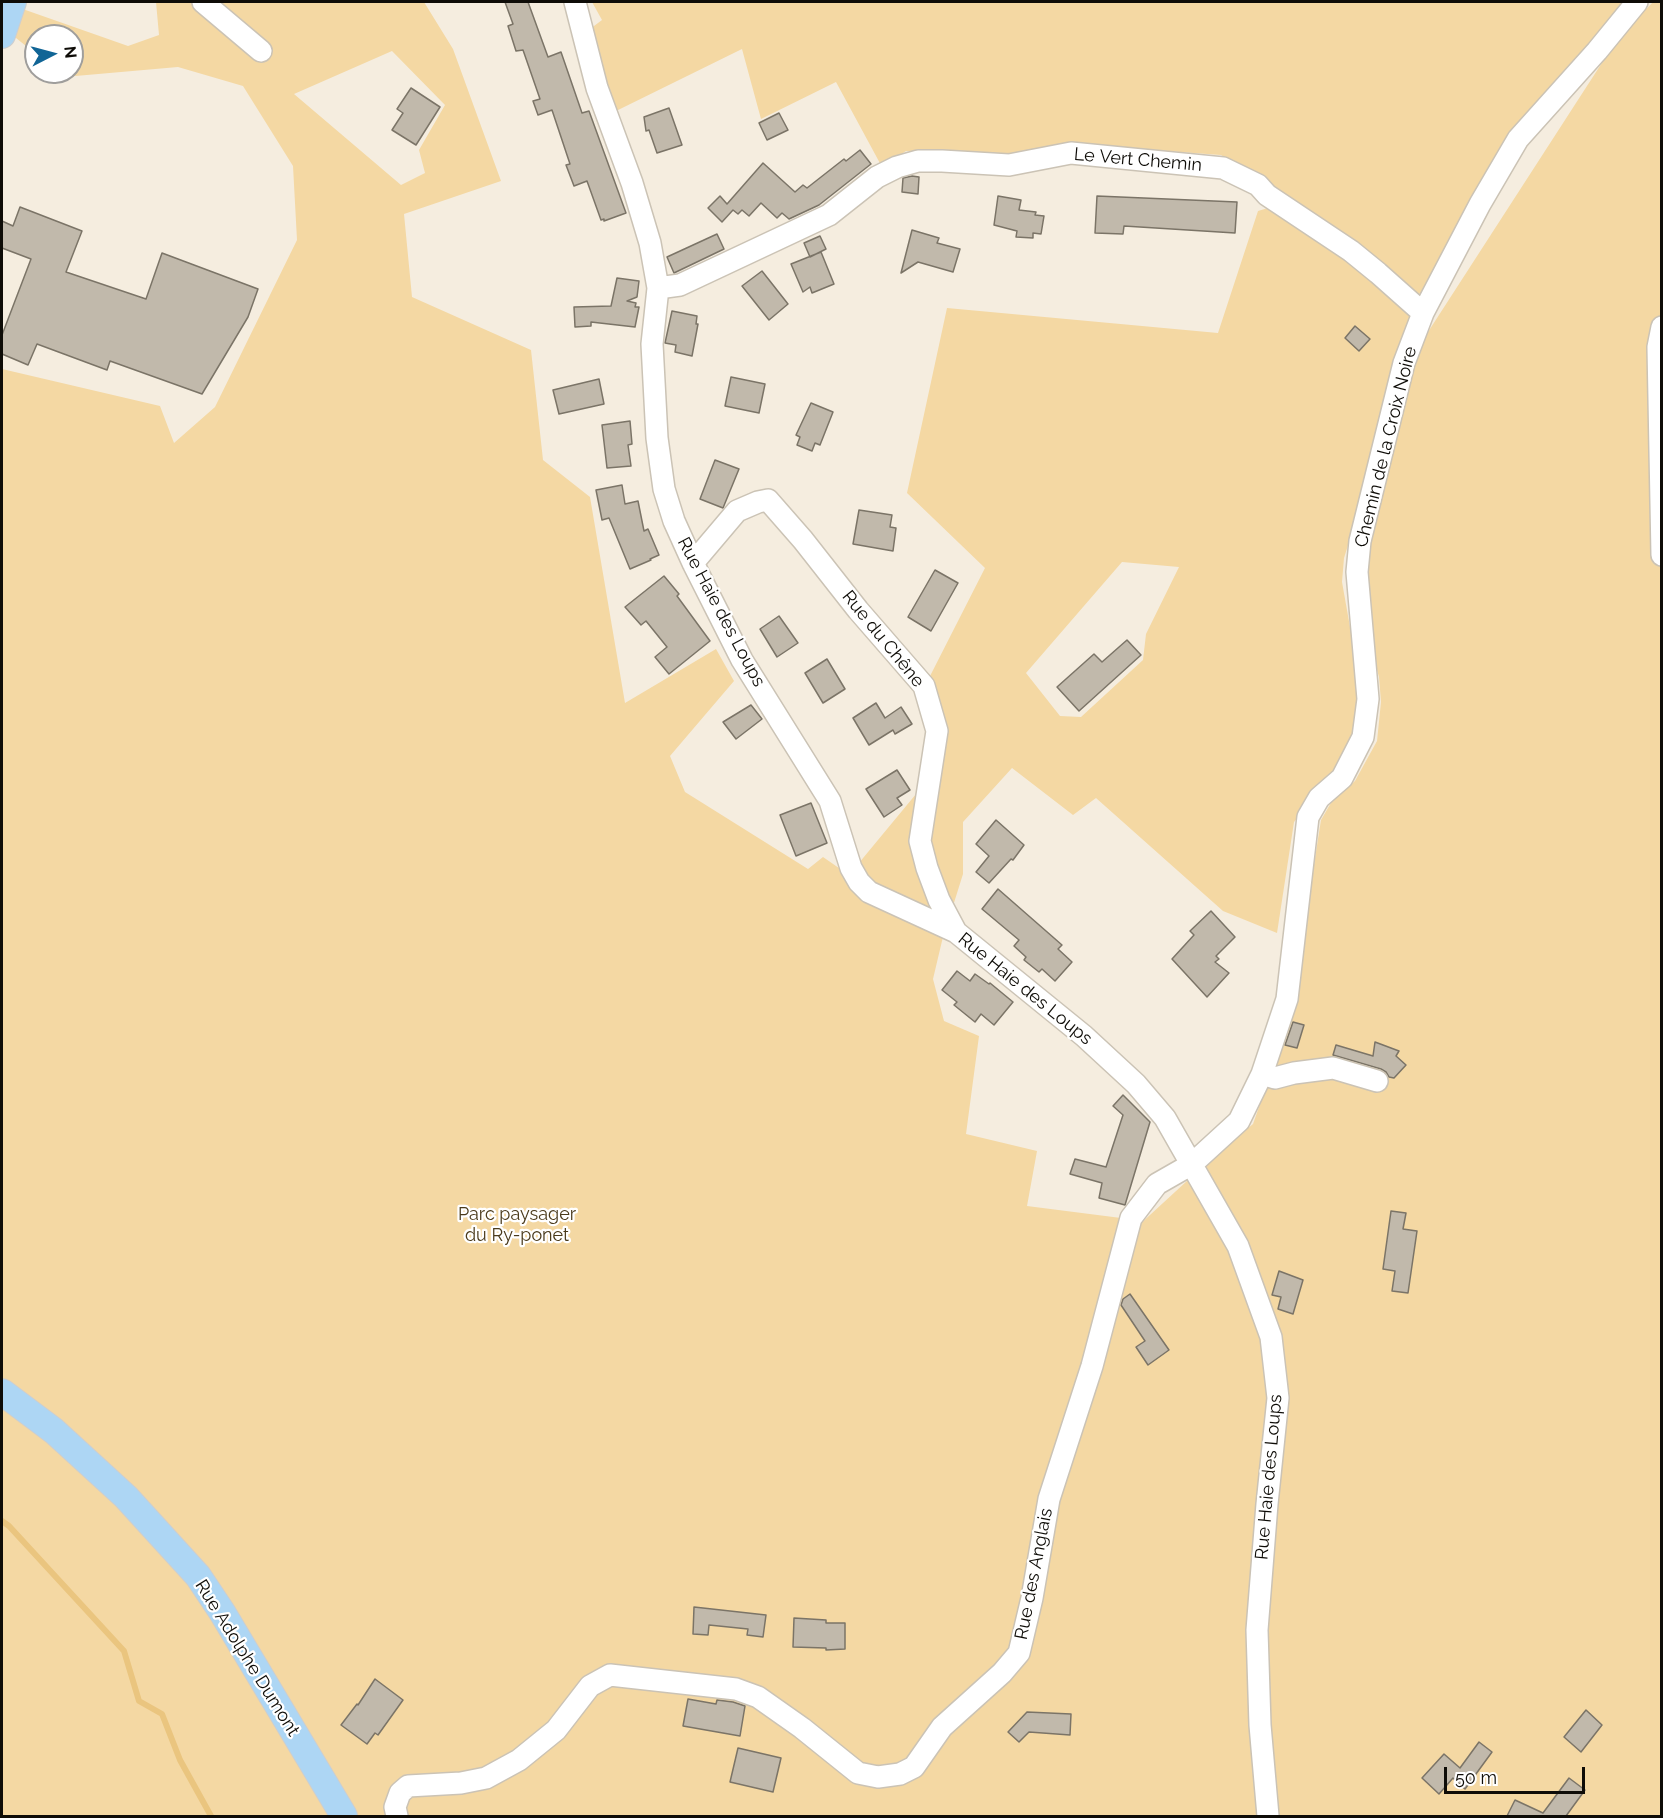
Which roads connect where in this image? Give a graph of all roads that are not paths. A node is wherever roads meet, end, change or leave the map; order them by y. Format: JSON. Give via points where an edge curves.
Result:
{"nodes":[{"id":1,"x":13,"y":2,"type":"edge"},
{"id":2,"x":203,"y":2,"type":"edge"},
{"id":3,"x":575,"y":2,"type":"edge"},
{"id":4,"x":1637,"y":2,"type":"edge"},
{"id":5,"x":2,"y":35,"type":"edge"},
{"id":6,"x":261,"y":51,"type":"dead end"},
{"id":7,"x":658,"y":288,"type":"junction"},
{"id":8,"x":1423,"y":313,"type":"junction"},
{"id":9,"x":1662,"y":327,"type":"edge"},
{"id":10,"x":1662,"y":555,"type":"edge"},
{"id":11,"x":693,"y":563,"type":"junction"},
{"id":12,"x":956,"y":932,"type":"junction"},
{"id":13,"x":1262,"y":1074,"type":"junction"},
{"id":14,"x":1377,"y":1081,"type":"dead end"},
{"id":15,"x":1192,"y":1164,"type":"junction"},
{"id":16,"x":2,"y":1392,"type":"edge"},
{"id":17,"x":344,"y":1816,"type":"edge"},
{"id":18,"x":397,"y":1816,"type":"edge"},
{"id":19,"x":1268,"y":1816,"type":"edge"}],
"edges":[{"from":1,"to":5,"type":"main road"},
{"from":2,"to":6,"type":"street"},
{"from":3,"to":7,"type":"street","name":"Rue Haie des Loups","via":[[597,88],[650,243]]},
{"from":4,"to":8,"type":"street","name":"Chemin de la Croix Noire","via":[[1518,139]]},
{"from":7,"to":8,"type":"street","name":"Le Vert Chemin","via":[[680,285],[829,215],[877,177],[897,167],[918,161],[1009,165],[1071,153],[1223,168],[1258,185],[1351,252]]},
{"from":7,"to":11,"type":"street","name":"Rue Haie des Loups","via":[[652,344],[657,438],[664,489]]},
{"from":8,"to":13,"type":"street","name":"Chemin de la Croix Noire","via":[[1404,363],[1360,541],[1358,572],[1368,699],[1364,737],[1342,778],[1319,798],[1308,817],[1287,999]]},
{"from":9,"to":10,"type":"street","via":[[1658,347]]},
{"from":11,"to":12,"type":"street","name":"Rue Haie des Loups","via":[[742,660],[830,801],[859,882],[869,892]]},
{"from":11,"to":12,"type":"street","name":"Rue du Chêne","via":[[738,512],[768,500],[924,686],[937,731],[920,841],[939,900]]},
{"from":12,"to":15,"type":"street","name":"Rue Haie des Loups","via":[[1084,1036],[1136,1084],[1165,1118]]},
{"from":13,"to":14,"type":"street","via":[[1275,1078],[1333,1068]]},
{"from":13,"to":15,"type":"street","name":"Chemin de la Croix Noire","via":[[1239,1121]]},
{"from":15,"to":18,"type":"street","name":"Rue des Anglais","via":[[1157,1184],[1131,1218],[1092,1366],[1049,1499],[1019,1653],[942,1727],[914,1767],[878,1777],[858,1773],[758,1697],[736,1689],[610,1675],[590,1686],[556,1730],[519,1760],[486,1778],[408,1786],[400,1793],[395,1807]]},
{"from":15,"to":19,"type":"street","name":"Rue Haie des Loups","via":[[1238,1246],[1271,1337],[1278,1398],[1257,1630]]},
{"from":16,"to":17,"type":"main road","name":"Rue Adolphe Dumont","via":[[54,1431],[126,1497],[198,1576]]}]}
